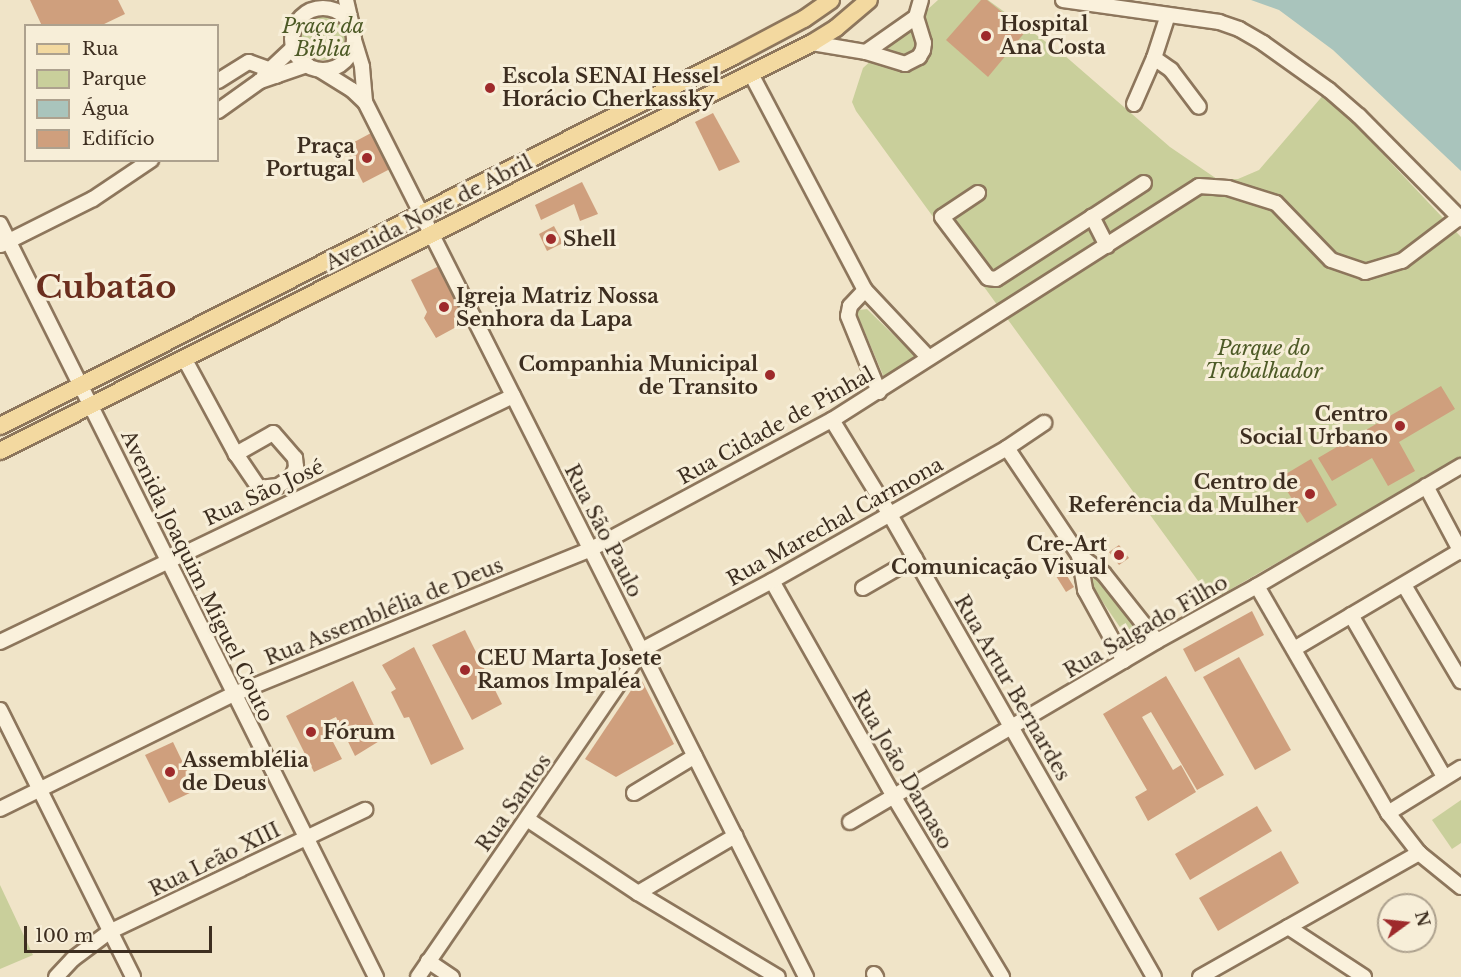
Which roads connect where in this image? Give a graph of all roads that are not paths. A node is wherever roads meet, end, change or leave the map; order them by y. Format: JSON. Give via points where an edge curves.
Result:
{"nodes":[{"id":1,"x":346,"y":0,"type":"edge"},
{"id":2,"x":831,"y":0,"type":"edge"},
{"id":3,"x":868,"y":0,"type":"edge"},
{"id":4,"x":921,"y":0,"type":"edge"},
{"id":5,"x":1063,"y":0,"type":"edge"},
{"id":6,"x":316,"y":5,"type":"edge"},
{"id":7,"x":1168,"y":15,"type":"junction"},
{"id":8,"x":916,"y":17,"type":"junction"},
{"id":9,"x":836,"y":28,"type":"junction"},
{"id":10,"x":353,"y":33,"type":"junction"},
{"id":11,"x":759,"y":43,"type":"junction"},
{"id":12,"x":812,"y":43,"type":"junction"},
{"id":13,"x":293,"y":48,"type":"junction"},
{"id":14,"x":850,"y":50,"type":"junction"},
{"id":15,"x":866,"y":52,"type":"junction"},
{"id":16,"x":1154,"y":58,"type":"junction"},
{"id":17,"x":307,"y":65,"type":"junction"},
{"id":18,"x":321,"y":70,"type":"junction"},
{"id":19,"x":273,"y":73,"type":"junction"},
{"id":20,"x":751,"y":74,"type":"junction"},
{"id":21,"x":219,"y":80,"type":"edge"},
{"id":22,"x":365,"y":102,"type":"junction"},
{"id":23,"x":1134,"y":104,"type":"dead end"},
{"id":24,"x":1199,"y":107,"type":"dead end"},
{"id":25,"x":219,"y":110,"type":"edge"},
{"id":26,"x":145,"y":163,"type":"edge"},
{"id":27,"x":1144,"y":183,"type":"dead end"},
{"id":28,"x":978,"y":193,"type":"dead end"},
{"id":29,"x":421,"y":213,"type":"junction"},
{"id":30,"x":1092,"y":217,"type":"junction"},
{"id":31,"x":1460,"y":218,"type":"edge"},
{"id":32,"x":0,"y":224,"type":"edge"},
{"id":33,"x":432,"y":235,"type":"junction"},
{"id":34,"x":4,"y":243,"type":"edge"},
{"id":35,"x":1107,"y":246,"type":"junction"},
{"id":36,"x":865,"y":290,"type":"junction"},
{"id":37,"x":928,"y":357,"type":"junction"},
{"id":38,"x":184,"y":358,"type":"junction"},
{"id":39,"x":80,"y":385,"type":"junction"},
{"id":40,"x":879,"y":392,"type":"junction"},
{"id":41,"x":513,"y":396,"type":"junction"},
{"id":42,"x":90,"y":406,"type":"junction"},
{"id":43,"x":832,"y":420,"type":"junction"},
{"id":44,"x":1044,"y":423,"type":"dead end"},
{"id":45,"x":0,"y":426,"type":"edge"},
{"id":46,"x":1007,"y":448,"type":"junction"},
{"id":47,"x":0,"y":451,"type":"edge"},
{"id":48,"x":236,"y":454,"type":"junction"},
{"id":49,"x":1461,"y":466,"type":"edge"},
{"id":50,"x":1426,"y":486,"type":"junction"},
{"id":51,"x":889,"y":513,"type":"junction"},
{"id":52,"x":591,"y":549,"type":"junction"},
{"id":53,"x":1461,"y":552,"type":"edge"},
{"id":54,"x":1078,"y":555,"type":"junction"},
{"id":55,"x":915,"y":558,"type":"junction"},
{"id":56,"x":167,"y":561,"type":"junction"},
{"id":57,"x":772,"y":581,"type":"junction"},
{"id":58,"x":1404,"y":585,"type":"junction"},
{"id":59,"x":1257,"y":586,"type":"junction"},
{"id":60,"x":863,"y":588,"type":"dead end"},
{"id":61,"x":1351,"y":615,"type":"junction"},
{"id":62,"x":1157,"y":640,"type":"junction"},
{"id":63,"x":0,"y":642,"type":"edge"},
{"id":64,"x":1294,"y":649,"type":"junction"},
{"id":65,"x":642,"y":650,"type":"junction"},
{"id":66,"x":1124,"y":661,"type":"junction"},
{"id":67,"x":1461,"y":681,"type":"edge"},
{"id":68,"x":234,"y":694,"type":"junction"},
{"id":69,"x":0,"y":710,"type":"edge"},
{"id":70,"x":1012,"y":728,"type":"junction"},
{"id":71,"x":695,"y":756,"type":"junction"},
{"id":72,"x":1461,"y":768,"type":"edge"},
{"id":73,"x":1444,"y":777,"type":"junction"},
{"id":74,"x":39,"y":789,"type":"junction"},
{"id":75,"x":634,"y":793,"type":"dead end"},
{"id":76,"x":894,"y":797,"type":"junction"},
{"id":77,"x":0,"y":809,"type":"edge"},
{"id":78,"x":366,"y":810,"type":"dead end"},
{"id":79,"x":1388,"y":813,"type":"junction"},
{"id":80,"x":527,"y":819,"type":"junction"},
{"id":81,"x":850,"y":822,"type":"dead end"},
{"id":82,"x":735,"y":836,"type":"junction"},
{"id":83,"x":305,"y":838,"type":"junction"},
{"id":84,"x":1419,"y":853,"type":"junction"},
{"id":85,"x":1461,"y":887,"type":"edge"},
{"id":86,"x":638,"y":893,"type":"junction"},
{"id":87,"x":1288,"y":927,"type":"junction"},
{"id":88,"x":109,"y":932,"type":"junction"},
{"id":89,"x":428,"y":961,"type":"junction"},
{"id":90,"x":56,"y":977,"type":"edge"},
{"id":91,"x":133,"y":977,"type":"edge"},
{"id":92,"x":376,"y":977,"type":"edge"},
{"id":93,"x":418,"y":977,"type":"edge"},
{"id":94,"x":452,"y":977,"type":"edge"},
{"id":95,"x":778,"y":977,"type":"edge"},
{"id":96,"x":806,"y":977,"type":"edge"},
{"id":97,"x":1002,"y":977,"type":"edge"},
{"id":98,"x":1154,"y":977,"type":"edge"},
{"id":99,"x":1200,"y":977,"type":"edge"},
{"id":100,"x":1364,"y":977,"type":"edge"}],
"edges":[{"from":1,"to":10,"type":"street","name":"Rua São Paulo"},
{"from":2,"to":11,"type":"main road","name":"Avenida Nove de Abril"},
{"from":3,"to":9,"type":"main road","name":"Avenida Nove de Abril"},
{"from":4,"to":8,"type":"street"},
{"from":5,"to":7,"type":"street"},
{"from":6,"to":10,"type":"street","via":[[341,14]]},
{"from":6,"to":13,"type":"street","via":[[296,24]]},
{"from":7,"to":16,"type":"street"},
{"from":7,"to":31,"type":"street","via":[[1219,22],[1263,43],[1359,116]]},
{"from":8,"to":15,"type":"street"},
{"from":8,"to":15,"type":"street","via":[[924,43],[919,57],[904,64]]},
{"from":9,"to":12,"type":"main road","name":"Avenida Nove de Abril"},
{"from":9,"to":14,"type":"street"},
{"from":10,"to":18,"type":"street","via":[[347,59],[335,68]]},
{"from":10,"to":22,"type":"street","name":"Rua São Paulo"},
{"from":11,"to":20,"type":"main road","via":[[748,60]]},
{"from":11,"to":29,"type":"main road","name":"Avenida Nove de Abril"},
{"from":12,"to":14,"type":"street"},
{"from":12,"to":20,"type":"main road","name":"Avenida Nove de Abril"},
{"from":13,"to":17,"type":"street"},
{"from":13,"to":19,"type":"street"},
{"from":14,"to":15,"type":"street"},
{"from":16,"to":23,"type":"street"},
{"from":16,"to":24,"type":"street","via":[[1171,70]]},
{"from":17,"to":18,"type":"street"},
{"from":17,"to":19,"type":"street"},
{"from":18,"to":22,"type":"street","name":"Rua São Paulo"},
{"from":19,"to":21,"type":"street","via":[[249,62]]},
{"from":19,"to":25,"type":"street"},
{"from":20,"to":33,"type":"main road","name":"Avenida Nove de Abril"},
{"from":20,"to":36,"type":"street"},
{"from":22,"to":29,"type":"street","name":"Rua São Paulo"},
{"from":26,"to":34,"type":"street","via":[[93,199]]},
{"from":27,"to":30,"type":"street"},
{"from":28,"to":30,"type":"street","via":[[942,217],[988,278],[996,279]]},
{"from":29,"to":33,"type":"street","name":"Rua São Paulo"},
{"from":29,"to":39,"type":"main road","name":"Avenida Nove de Abril"},
{"from":30,"to":35,"type":"street"},
{"from":31,"to":35,"type":"street","name":"Rua Cidade de Pinhal","via":[[1402,261],[1365,272],[1331,260],[1276,203],[1207,184]]},
{"from":32,"to":34,"type":"street","name":"Avenida Joaquim Miguel Couto"},
{"from":33,"to":38,"type":"main road","name":"Avenida Nove de Abril"},
{"from":33,"to":41,"type":"street","name":"Rua São Paulo"},
{"from":34,"to":39,"type":"street","name":"Avenida Joaquim Miguel Couto"},
{"from":35,"to":37,"type":"street","name":"Rua Cidade de Pinhal"},
{"from":36,"to":37,"type":"street"},
{"from":36,"to":40,"type":"street","via":[[850,306],[848,316]]},
{"from":37,"to":40,"type":"street","name":"Rua Cidade de Pinhal"},
{"from":38,"to":42,"type":"main road","name":"Avenida Nove de Abril"},
{"from":38,"to":48,"type":"street"},
{"from":39,"to":42,"type":"street","name":"Avenida Joaquim Miguel Couto"},
{"from":39,"to":45,"type":"main road","name":"Avenida Nove de Abril"},
{"from":40,"to":43,"type":"street","name":"Rua Cidade de Pinhal"},
{"from":41,"to":52,"type":"street","name":"Rua São Paulo"},
{"from":41,"to":56,"type":"street","name":"Rua São José"},
{"from":42,"to":47,"type":"main road","name":"Avenida Nove de Abril"},
{"from":42,"to":56,"type":"street","name":"Avenida Joaquim Miguel Couto"},
{"from":43,"to":51,"type":"street","name":"Rua Artur Bernardes"},
{"from":43,"to":52,"type":"street","name":"Rua Cidade de Pinhal"},
{"from":44,"to":46,"type":"street","name":"Rua Marechal Carmona"},
{"from":46,"to":51,"type":"street","name":"Rua Marechal Carmona"},
{"from":46,"to":54,"type":"street"},
{"from":48,"to":48,"type":"street","via":[[259,488],[278,486],[292,477],[296,467],[295,458],[273,433]]},
{"from":49,"to":50,"type":"street","name":"Rua Salgado Filho"},
{"from":50,"to":53,"type":"street"},
{"from":50,"to":59,"type":"street","name":"Rua Salgado Filho"},
{"from":51,"to":55,"type":"street","name":"Rua Artur Bernardes"},
{"from":51,"to":57,"type":"street","name":"Rua Marechal Carmona"},
{"from":52,"to":65,"type":"street","name":"Rua São Paulo"},
{"from":52,"to":68,"type":"street","name":"Rua Assemblélia de Deus"},
{"from":53,"to":58,"type":"street"},
{"from":54,"to":62,"type":"street","via":[[1104,574]]},
{"from":54,"to":66,"type":"street","via":[[1085,590]]},
{"from":55,"to":60,"type":"street"},
{"from":55,"to":70,"type":"street","name":"Rua Artur Bernardes"},
{"from":56,"to":63,"type":"street","name":"Rua São José"},
{"from":56,"to":68,"type":"street","name":"Avenida Joaquim Miguel Couto"},
{"from":57,"to":65,"type":"street","name":"Rua Marechal Carmona"},
{"from":57,"to":76,"type":"street","name":"Rua João Damaso"},
{"from":58,"to":61,"type":"street"},
{"from":58,"to":67,"type":"street"},
{"from":59,"to":62,"type":"street","name":"Rua Salgado Filho"},
{"from":59,"to":64,"type":"street"},
{"from":61,"to":64,"type":"street"},
{"from":61,"to":73,"type":"street"},
{"from":62,"to":66,"type":"street","name":"Rua Salgado Filho"},
{"from":64,"to":79,"type":"street"},
{"from":65,"to":71,"type":"street","name":"Rua São Paulo"},
{"from":65,"to":80,"type":"street","name":"Rua Santos"},
{"from":66,"to":70,"type":"street","name":"Rua Salgado Filho"},
{"from":68,"to":74,"type":"street","name":"Rua Assemblélia de Deus"},
{"from":68,"to":83,"type":"street","name":"Avenida Joaquim Miguel Couto"},
{"from":69,"to":74,"type":"street"},
{"from":70,"to":76,"type":"street","name":"Rua Salgado Filho"},
{"from":70,"to":98,"type":"street","name":"Rua Artur Bernardes"},
{"from":71,"to":75,"type":"street"},
{"from":71,"to":82,"type":"street","name":"Rua São Paulo"},
{"from":72,"to":73,"type":"street"},
{"from":73,"to":79,"type":"street"},
{"from":74,"to":77,"type":"street","name":"Rua Assemblélia de Deus"},
{"from":74,"to":88,"type":"street"},
{"from":76,"to":81,"type":"street","name":"Rua Salgado Filho"},
{"from":76,"to":97,"type":"street","name":"Rua João Damaso"},
{"from":78,"to":83,"type":"street","name":"Rua Leão XIII"},
{"from":79,"to":84,"type":"street"},
{"from":80,"to":86,"type":"street"},
{"from":80,"to":89,"type":"street","name":"Rua Santos"},
{"from":82,"to":86,"type":"street"},
{"from":82,"to":96,"type":"street","name":"Rua São Paulo"},
{"from":83,"to":88,"type":"street","name":"Rua Leão XIII"},
{"from":83,"to":92,"type":"street","name":"Avenida Joaquim Miguel Couto"},
{"from":84,"to":85,"type":"street"},
{"from":84,"to":87,"type":"street"},
{"from":86,"to":95,"type":"street"},
{"from":87,"to":99,"type":"street"},
{"from":87,"to":100,"type":"street"},
{"from":88,"to":90,"type":"street","name":"Rua Leão XIII"},
{"from":88,"to":91,"type":"street"},
{"from":89,"to":93,"type":"street","name":"Rua Santos"},
{"from":89,"to":94,"type":"street"}]}
